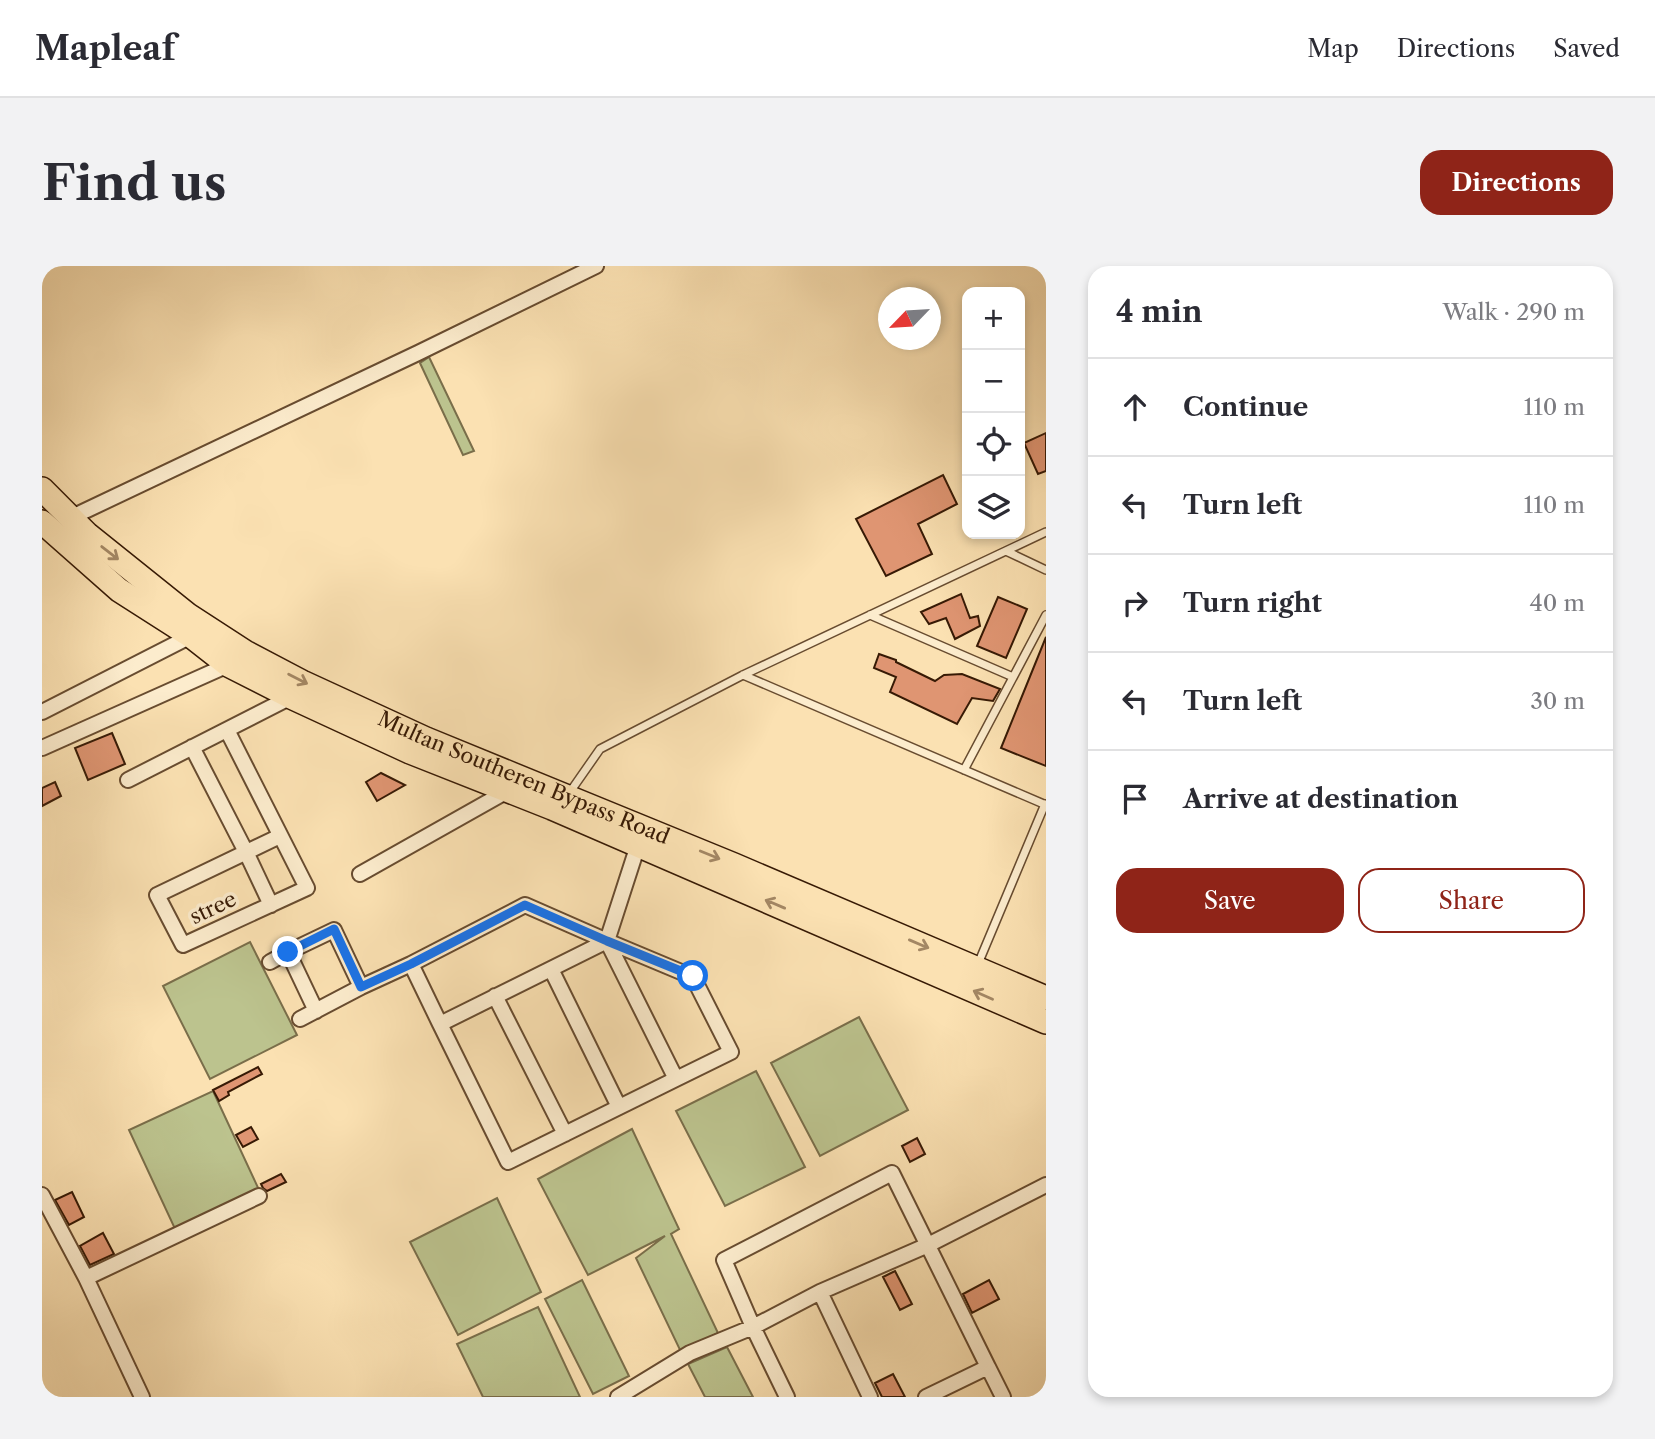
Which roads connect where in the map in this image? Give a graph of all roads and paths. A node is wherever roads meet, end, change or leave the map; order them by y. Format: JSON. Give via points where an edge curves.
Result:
{"nodes":[{"id":1,"x":596,"y":266,"type":"edge"},
{"id":2,"x":42,"y":489,"type":"edge"},
{"id":3,"x":70,"y":517,"type":"junction"},
{"id":4,"x":42,"y":522,"type":"edge"},
{"id":5,"x":1046,"y":532,"type":"edge"},
{"id":6,"x":1006,"y":551,"type":"junction"},
{"id":7,"x":1046,"y":570,"type":"edge"},
{"id":8,"x":870,"y":615,"type":"junction"},
{"id":9,"x":1046,"y":615,"type":"edge"},
{"id":10,"x":191,"y":636,"type":"junction"},
{"id":11,"x":228,"y":665,"type":"junction"},
{"id":12,"x":743,"y":675,"type":"junction"},
{"id":13,"x":1013,"y":677,"type":"junction"},
{"id":14,"x":291,"y":697,"type":"junction"},
{"id":15,"x":42,"y":712,"type":"edge"},
{"id":16,"x":227,"y":730,"type":"junction"},
{"id":17,"x":192,"y":747,"type":"junction"},
{"id":18,"x":42,"y":748,"type":"edge"},
{"id":19,"x":964,"y":770,"type":"junction"},
{"id":20,"x":128,"y":780,"type":"dead end"},
{"id":21,"x":509,"y":790,"type":"junction"},
{"id":22,"x":567,"y":796,"type":"junction"},
{"id":23,"x":1045,"y":805,"type":"edge"},
{"id":24,"x":280,"y":836,"type":"junction"},
{"id":25,"x":638,"y":845,"type":"junction"},
{"id":26,"x":246,"y":852,"type":"junction"},
{"id":27,"x":360,"y":874,"type":"dead end"},
{"id":28,"x":271,"y":905,"type":"junction"},
{"id":29,"x":607,"y":941,"type":"junction"},
{"id":30,"x":288,"y":952,"type":"junction"},
{"id":31,"x":270,"y":962,"type":"dead end"},
{"id":32,"x":411,"y":964,"type":"junction"},
{"id":33,"x":976,"y":968,"type":"junction"},
{"id":34,"x":551,"y":969,"type":"junction"},
{"id":35,"x":361,"y":987,"type":"junction"},
{"id":36,"x":495,"y":996,"type":"junction"},
{"id":37,"x":1046,"y":998,"type":"edge"},
{"id":38,"x":316,"y":1011,"type":"junction"},
{"id":39,"x":300,"y":1018,"type":"dead end"},
{"id":40,"x":1046,"y":1022,"type":"edge"},
{"id":41,"x":440,"y":1024,"type":"junction"},
{"id":42,"x":676,"y":1079,"type":"junction"},
{"id":43,"x":619,"y":1107,"type":"junction"},
{"id":44,"x":565,"y":1134,"type":"junction"},
{"id":45,"x":1046,"y":1185,"type":"edge"},
{"id":46,"x":42,"y":1195,"type":"edge"},
{"id":47,"x":259,"y":1196,"type":"dead end"},
{"id":48,"x":928,"y":1245,"type":"junction"},
{"id":49,"x":86,"y":1278,"type":"junction"},
{"id":50,"x":820,"y":1292,"type":"junction"},
{"id":51,"x":753,"y":1327,"type":"junction"},
{"id":52,"x":988,"y":1367,"type":"junction"},
{"id":53,"x":142,"y":1397,"type":"edge"},
{"id":54,"x":618,"y":1397,"type":"edge"},
{"id":55,"x":787,"y":1397,"type":"edge"},
{"id":56,"x":870,"y":1397,"type":"edge"},
{"id":57,"x":926,"y":1397,"type":"edge"},
{"id":58,"x":1003,"y":1397,"type":"edge"}],
"edges":[{"from":1,"to":3,"type":"street"},
{"from":2,"to":3,"type":"highway","name":"Multan Southeren Bypass Road"},
{"from":3,"to":22,"type":"highway","name":"Multan Southeren Bypass Road","one_way":true,"via":[[188,615],[245,652],[426,739]]},
{"from":4,"to":10,"type":"highway","name":"Multan Southeren Bypass Road","via":[[119,590]]},
{"from":5,"to":6,"type":"lane"},
{"from":6,"to":7,"type":"lane"},
{"from":6,"to":8,"type":"lane"},
{"from":8,"to":12,"type":"lane"},
{"from":8,"to":13,"type":"lane"},
{"from":9,"to":13,"type":"lane"},
{"from":10,"to":11,"type":"highway","name":"Multan Southeren Bypass Road"},
{"from":10,"to":15,"type":"street"},
{"from":11,"to":14,"type":"highway","name":"Multan Southeren Bypass Road"},
{"from":11,"to":18,"type":"street"},
{"from":12,"to":19,"type":"lane"},
{"from":12,"to":22,"type":"lane","via":[[600,749]]},
{"from":13,"to":19,"type":"lane"},
{"from":14,"to":16,"type":"street"},
{"from":14,"to":21,"type":"highway","name":"Multan Southeren Bypass Road","via":[[410,752]]},
{"from":16,"to":17,"type":"street"},
{"from":16,"to":24,"type":"street","name":"stree"},
{"from":17,"to":20,"type":"street"},
{"from":17,"to":26,"type":"street"},
{"from":19,"to":23,"type":"lane"},
{"from":21,"to":25,"type":"highway","name":"Multan Southeren Bypass Road"},
{"from":21,"to":27,"type":"street"},
{"from":22,"to":33,"type":"highway","name":"Multan Southeren Bypass Road","one_way":true},
{"from":23,"to":33,"type":"lane"},
{"from":24,"to":26,"type":"street","name":"stree"},
{"from":24,"to":28,"type":"street","name":"stree","via":[[307,888]]},
{"from":25,"to":29,"type":"street"},
{"from":40,"to":25,"type":"highway","name":"Multan Southeren Bypass Road","one_way":true},
{"from":26,"to":28,"type":"street"},
{"from":26,"to":28,"type":"street","name":"stree","via":[[157,895],[183,946]]},
{"from":29,"to":32,"type":"street","via":[[525,905]]},
{"from":29,"to":34,"type":"street"},
{"from":29,"to":42,"type":"street"},
{"from":29,"to":42,"type":"street","via":[[693,976],[731,1052]]},
{"from":30,"to":31,"type":"street"},
{"from":30,"to":35,"type":"street","via":[[334,929]]},
{"from":30,"to":38,"type":"street"},
{"from":32,"to":35,"type":"street"},
{"from":32,"to":41,"type":"street"},
{"from":33,"to":37,"type":"highway","name":"Multan Southeren Bypass Road"},
{"from":34,"to":36,"type":"street"},
{"from":34,"to":43,"type":"street"},
{"from":35,"to":38,"type":"street"},
{"from":36,"to":41,"type":"street"},
{"from":36,"to":44,"type":"street"},
{"from":38,"to":39,"type":"street"},
{"from":41,"to":44,"type":"street","via":[[508,1162]]},
{"from":42,"to":43,"type":"street"},
{"from":43,"to":44,"type":"street"},
{"from":45,"to":48,"type":"street"},
{"from":46,"to":49,"type":"street"},
{"from":47,"to":49,"type":"street"},
{"from":48,"to":50,"type":"street"},
{"from":48,"to":51,"type":"street","via":[[892,1173],[724,1260]]},
{"from":48,"to":52,"type":"street"},
{"from":49,"to":53,"type":"street"},
{"from":50,"to":51,"type":"street"},
{"from":50,"to":56,"type":"street"},
{"from":51,"to":54,"type":"street","via":[[690,1353]]},
{"from":51,"to":55,"type":"street"},
{"from":52,"to":57,"type":"street"},
{"from":52,"to":58,"type":"street"}]}
